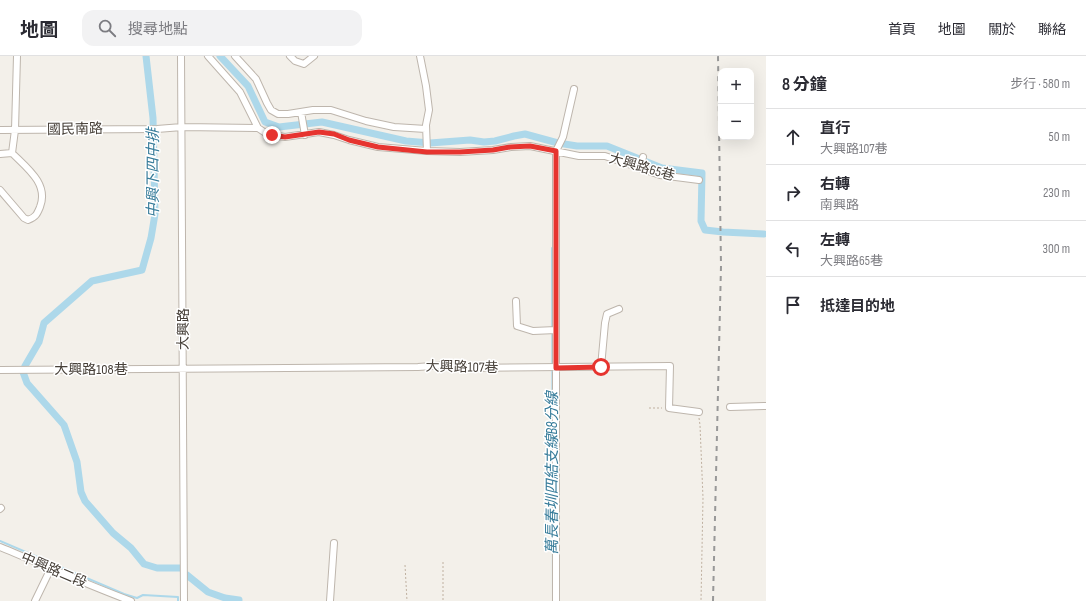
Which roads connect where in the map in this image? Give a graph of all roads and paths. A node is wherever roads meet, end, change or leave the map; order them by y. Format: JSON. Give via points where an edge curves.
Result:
{"nodes":[{"id":1,"x":17,"y":56,"type":"edge"},
{"id":2,"x":181,"y":56,"type":"edge"},
{"id":3,"x":208,"y":56,"type":"edge"},
{"id":4,"x":235,"y":56,"type":"edge"},
{"id":5,"x":290,"y":56,"type":"edge"},
{"id":6,"x":314,"y":56,"type":"edge"},
{"id":7,"x":420,"y":56,"type":"edge"},
{"id":8,"x":574,"y":89,"type":"dead end"},
{"id":9,"x":301,"y":112,"type":"junction"},
{"id":10,"x":182,"y":128,"type":"junction"},
{"id":11,"x":258,"y":128,"type":"junction"},
{"id":12,"x":0,"y":130,"type":"edge"},
{"id":13,"x":15,"y":130,"type":"junction"},
{"id":14,"x":426,"y":131,"type":"junction"},
{"id":15,"x":305,"y":135,"type":"junction"},
{"id":16,"x":427,"y":150,"type":"junction"},
{"id":17,"x":556,"y":151,"type":"junction"},
{"id":18,"x":12,"y":153,"type":"junction"},
{"id":19,"x":0,"y":154,"type":"edge"},
{"id":20,"x":643,"y":157,"type":"dead end"},
{"id":21,"x":640,"y":168,"type":"junction"},
{"id":22,"x":699,"y":180,"type":"dead end"},
{"id":23,"x":0,"y":190,"type":"edge"},
{"id":24,"x":516,"y":301,"type":"dead end"},
{"id":25,"x":619,"y":309,"type":"dead end"},
{"id":26,"x":556,"y":330,"type":"junction"},
{"id":27,"x":601,"y":367,"type":"junction"},
{"id":28,"x":556,"y":368,"type":"junction"},
{"id":29,"x":183,"y":369,"type":"junction"},
{"id":30,"x":0,"y":370,"type":"edge"},
{"id":31,"x":766,"y":406,"type":"edge"},
{"id":32,"x":730,"y":407,"type":"dead end"},
{"id":33,"x":649,"y":408,"type":"dead end"},
{"id":34,"x":669,"y":408,"type":"junction"},
{"id":35,"x":698,"y":412,"type":"joint"},
{"id":36,"x":334,"y":543,"type":"dead end"},
{"id":37,"x":0,"y":547,"type":"edge"},
{"id":38,"x":443,"y":562,"type":"dead end"},
{"id":39,"x":405,"y":565,"type":"dead end"},
{"id":40,"x":51,"y":568,"type":"junction"},
{"id":41,"x":36,"y":601,"type":"edge"},
{"id":42,"x":131,"y":601,"type":"edge"},
{"id":43,"x":184,"y":601,"type":"edge"},
{"id":44,"x":330,"y":601,"type":"edge"},
{"id":45,"x":407,"y":601,"type":"edge"},
{"id":46,"x":443,"y":601,"type":"edge"},
{"id":47,"x":556,"y":601,"type":"edge"},
{"id":48,"x":701,"y":601,"type":"edge"}],
"edges":[{"from":1,"to":13,"type":"street"},
{"from":2,"to":10,"type":"street","name":"大興路"},
{"from":3,"to":11,"type":"street","via":[[240,92]]},
{"from":4,"to":9,"type":"street","via":[[256,79],[271,110],[278,114]]},
{"from":5,"to":6,"type":"street","via":[[304,64]]},
{"from":7,"to":14,"type":"street","via":[[429,110]]},
{"from":8,"to":17,"type":"street","via":[[563,137]]},
{"from":9,"to":14,"type":"street","via":[[332,110],[373,123]]},
{"from":9,"to":15,"type":"street"},
{"from":10,"to":11,"type":"street","name":"大興路65巷"},
{"from":10,"to":13,"type":"street","name":"國民南路"},
{"from":10,"to":29,"type":"street","name":"大興路"},
{"from":11,"to":15,"type":"street","name":"大興路65巷","via":[[272,135],[285,137]]},
{"from":12,"to":13,"type":"street","name":"國民南路"},
{"from":13,"to":18,"type":"street"},
{"from":14,"to":16,"type":"street"},
{"from":15,"to":16,"type":"street","name":"大興路65巷","via":[[319,132],[378,147]]},
{"from":16,"to":17,"type":"street","name":"大興路65巷","via":[[473,151],[530,146]]},
{"from":17,"to":21,"type":"street","name":"大興路65巷","via":[[579,156],[605,156]]},
{"from":17,"to":26,"type":"street"},
{"from":18,"to":19,"type":"street"},
{"from":18,"to":23,"type":"street","via":[[38,181],[42,192],[42,201],[34,218],[24,218]]},
{"from":20,"to":21,"type":"street"},
{"from":21,"to":22,"type":"street","name":"大興路65巷","via":[[660,175]]},
{"from":24,"to":26,"type":"street","via":[[517,326],[533,330]]},
{"from":25,"to":27,"type":"street","via":[[607,314]]},
{"from":26,"to":28,"type":"street"},
{"from":27,"to":28,"type":"street","name":"大興路107巷"},
{"from":27,"to":34,"type":"street","name":"大興路107巷","via":[[670,366]]},
{"from":28,"to":29,"type":"street","name":"大興路107巷","via":[[463,368],[447,365]]},
{"from":28,"to":47,"type":"street"},
{"from":29,"to":30,"type":"street","name":"大興路108巷"},
{"from":29,"to":43,"type":"street","name":"大興路"},
{"from":31,"to":32,"type":"street"},
{"from":33,"to":34,"type":"path"},
{"from":34,"to":35,"type":"street"},
{"from":35,"to":48,"type":"path","via":[[703,498]]},
{"from":36,"to":44,"type":"street"},
{"from":37,"to":40,"type":"street","name":"中興路二段"},
{"from":38,"to":46,"type":"path"},
{"from":39,"to":45,"type":"path"},
{"from":40,"to":41,"type":"street"},
{"from":40,"to":42,"type":"street","name":"中興路二段"}]}
